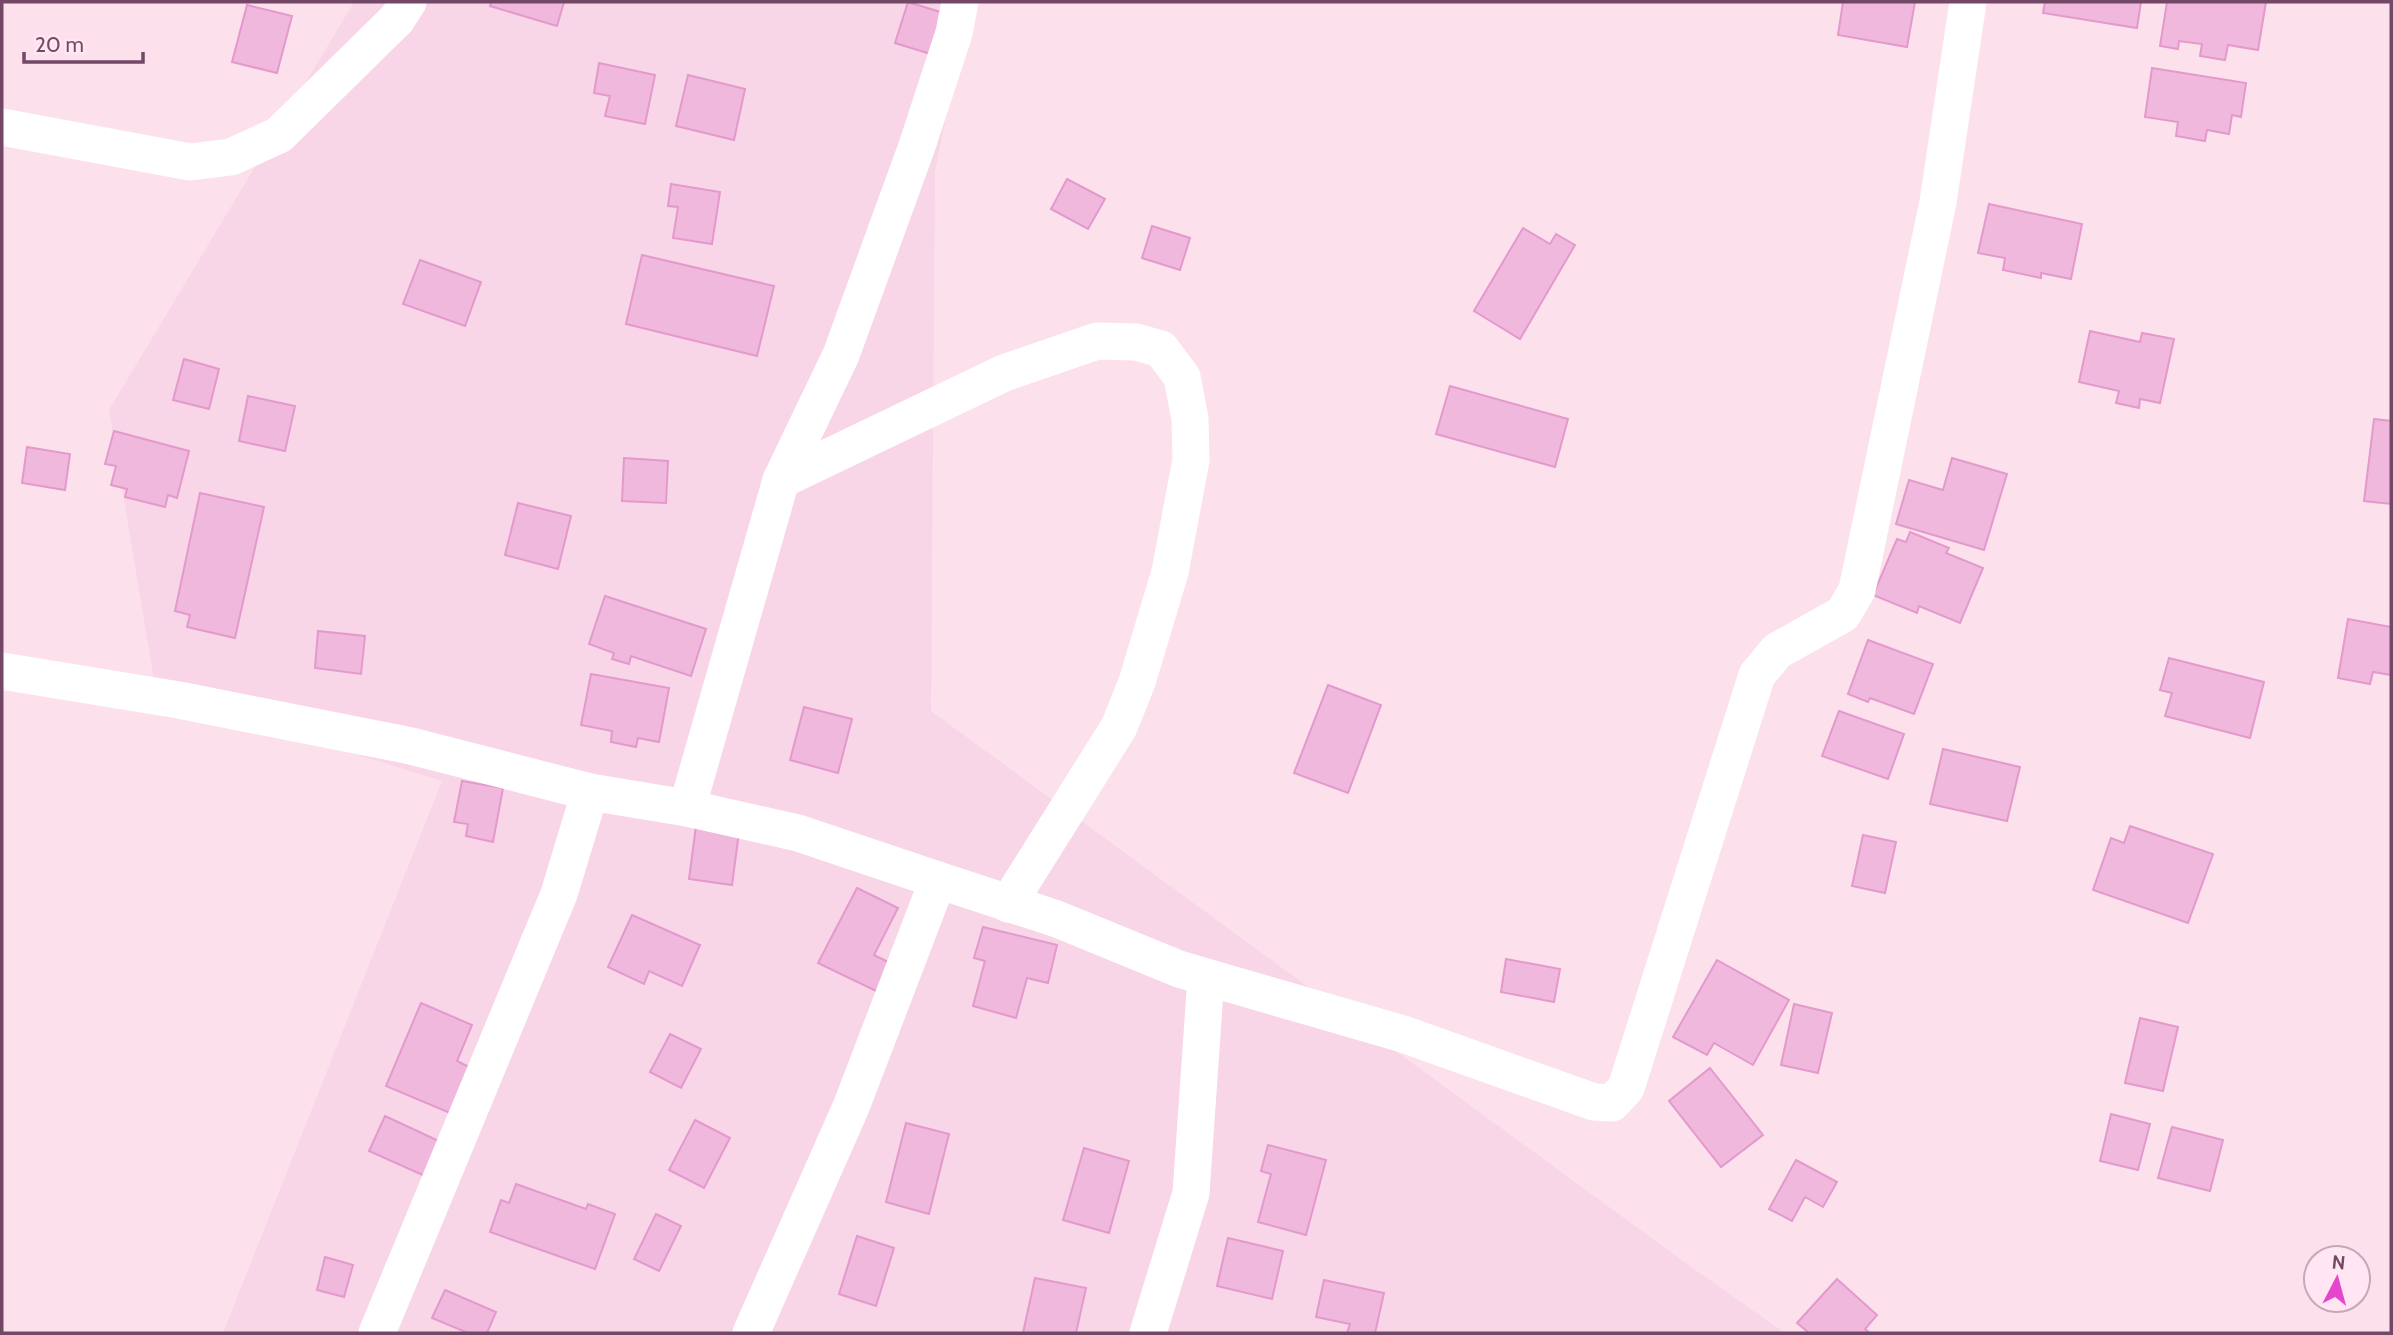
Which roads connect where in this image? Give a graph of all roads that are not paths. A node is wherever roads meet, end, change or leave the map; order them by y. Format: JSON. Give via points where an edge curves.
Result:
{"nodes":[{"id":1,"x":408,"y":2,"type":"edge"},
{"id":2,"x":960,"y":2,"type":"edge"},
{"id":3,"x":1968,"y":2,"type":"edge"},
{"id":4,"x":2,"y":127,"type":"edge"},
{"id":5,"x":781,"y":480,"type":"junction"},
{"id":6,"x":2,"y":671,"type":"edge"},
{"id":7,"x":590,"y":792,"type":"junction"},
{"id":8,"x":687,"y":808,"type":"junction"},
{"id":9,"x":938,"y":880,"type":"junction"},
{"id":10,"x":1008,"y":904,"type":"junction"},
{"id":11,"x":1206,"y":977,"type":"junction"},
{"id":12,"x":377,"y":1333,"type":"edge"},
{"id":13,"x":751,"y":1333,"type":"edge"},
{"id":14,"x":1148,"y":1333,"type":"edge"}],
"edges":[{"from":1,"to":4,"type":"street","via":[[397,19],[279,135],[231,157],[190,162]]},
{"from":2,"to":5,"type":"street","via":[[921,133],[841,355]]},
{"from":3,"to":11,"type":"street","via":[[1938,202],[1857,590],[1843,614],[1777,651],[1757,675],[1626,1088],[1612,1103],[1594,1102],[1403,1034]]},
{"from":5,"to":8,"type":"street"},
{"from":5,"to":10,"type":"street","via":[[1004,373],[1097,341],[1136,341],[1161,349],[1182,377],[1191,419],[1191,460],[1170,572],[1138,682],[1119,727]]},
{"from":6,"to":7,"type":"street","via":[[411,746]]},
{"from":7,"to":8,"type":"street"},
{"from":7,"to":12,"type":"street","via":[[559,894]]},
{"from":8,"to":9,"type":"street","via":[[798,833]]},
{"from":9,"to":10,"type":"street"},
{"from":9,"to":13,"type":"street","via":[[851,1107]]},
{"from":10,"to":11,"type":"street"},
{"from":11,"to":14,"type":"street","via":[[1191,1193]]}]}
